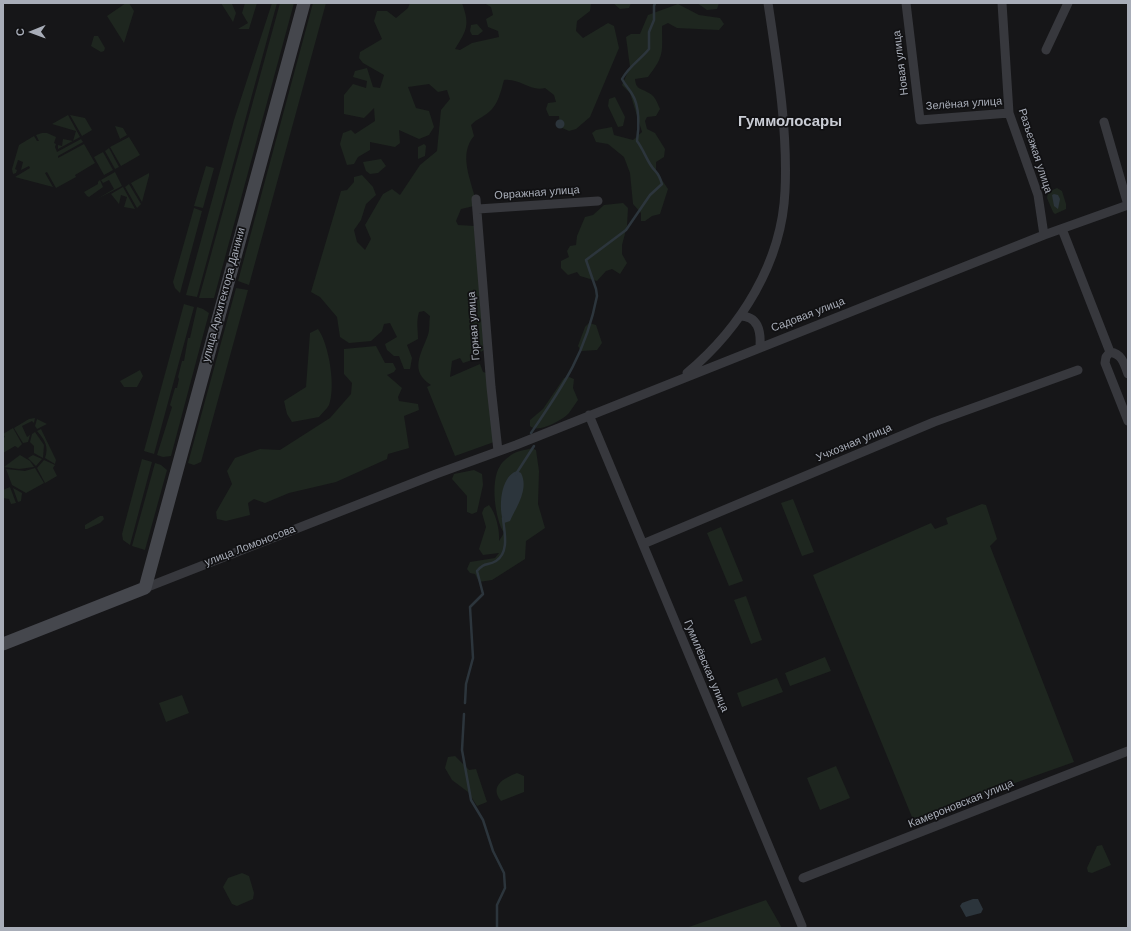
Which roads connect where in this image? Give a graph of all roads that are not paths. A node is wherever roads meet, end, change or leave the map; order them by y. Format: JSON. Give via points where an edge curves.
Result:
{"nodes":[{"id":1,"x":304,"y":3,"type":"edge"},
{"id":2,"x":768,"y":3,"type":"edge"},
{"id":3,"x":906,"y":3,"type":"edge"},
{"id":4,"x":1002,"y":3,"type":"edge"},
{"id":5,"x":1068,"y":3,"type":"edge"},
{"id":6,"x":1046,"y":50,"type":"dead end"},
{"id":7,"x":1009,"y":113,"type":"junction"},
{"id":8,"x":920,"y":120,"type":"joint"},
{"id":9,"x":1104,"y":122,"type":"dead end"},
{"id":10,"x":476,"y":199,"type":"dead end"},
{"id":11,"x":598,"y":201,"type":"dead end"},
{"id":12,"x":1128,"y":205,"type":"edge"},
{"id":13,"x":478,"y":209,"type":"junction"},
{"id":14,"x":1062,"y":229,"type":"junction"},
{"id":15,"x":1044,"y":235,"type":"junction"},
{"id":16,"x":740,"y":316,"type":"junction"},
{"id":17,"x":760,"y":346,"type":"junction"},
{"id":18,"x":1110,"y":352,"type":"junction"},
{"id":19,"x":1078,"y":370,"type":"dead end"},
{"id":20,"x":1128,"y":374,"type":"edge"},
{"id":21,"x":679,"y":379,"type":"junction"},
{"id":22,"x":589,"y":415,"type":"junction"},
{"id":23,"x":1128,"y":421,"type":"edge"},
{"id":24,"x":498,"y":451,"type":"junction"},
{"id":25,"x":643,"y":544,"type":"junction"},
{"id":26,"x":145,"y":588,"type":"junction"},
{"id":27,"x":3,"y":644,"type":"edge"},
{"id":28,"x":1128,"y":751,"type":"edge"},
{"id":29,"x":803,"y":878,"type":"dead end"},
{"id":30,"x":802,"y":926,"type":"dead end"}],
"edges":[{"from":1,"to":26,"type":"street","name":"улица Архитектора Данини"},
{"from":2,"to":16,"type":"street","via":[[783,124],[785,191],[774,246],[758,286]]},
{"from":3,"to":8,"type":"street","name":"Новая улица"},
{"from":4,"to":7,"type":"street","name":"Разъезжая улица"},
{"from":5,"to":6,"type":"street"},
{"from":7,"to":8,"type":"street","name":"Зелёная улица"},
{"from":7,"to":15,"type":"street","name":"Разъезжая улица","via":[[1038,195]]},
{"from":9,"to":12,"type":"street"},
{"from":10,"to":13,"type":"street","name":"Горная улица"},
{"from":11,"to":13,"type":"street","name":"Овражная улица"},
{"from":12,"to":14,"type":"street","name":"Садовая улица"},
{"from":13,"to":24,"type":"street","name":"Горная улица"},
{"from":14,"to":15,"type":"street","name":"Садовая улица"},
{"from":14,"to":18,"type":"street"},
{"from":15,"to":17,"type":"street","name":"Садовая улица"},
{"from":16,"to":17,"type":"street","via":[[751,318],[759,327]]},
{"from":16,"to":21,"type":"street","via":[[710,352]]},
{"from":17,"to":21,"type":"street","name":"Садовая улица"},
{"from":18,"to":20,"type":"street","via":[[1122,357]]},
{"from":18,"to":23,"type":"street","via":[[1105,363]]},
{"from":19,"to":25,"type":"street","name":"Учхозная улица","via":[[934,422]]},
{"from":21,"to":22,"type":"street","name":"Садовая улица"},
{"from":22,"to":24,"type":"street","name":"Садовая улица"},
{"from":22,"to":25,"type":"street","name":"Гумилёвская улица"},
{"from":24,"to":26,"type":"street","name":"улица Ломоносова"},
{"from":25,"to":30,"type":"street","name":"Гумилёвская улица"},
{"from":26,"to":27,"type":"street","name":"улица Ломоносова"},
{"from":28,"to":29,"type":"street","name":"Камероновская улица"}]}
